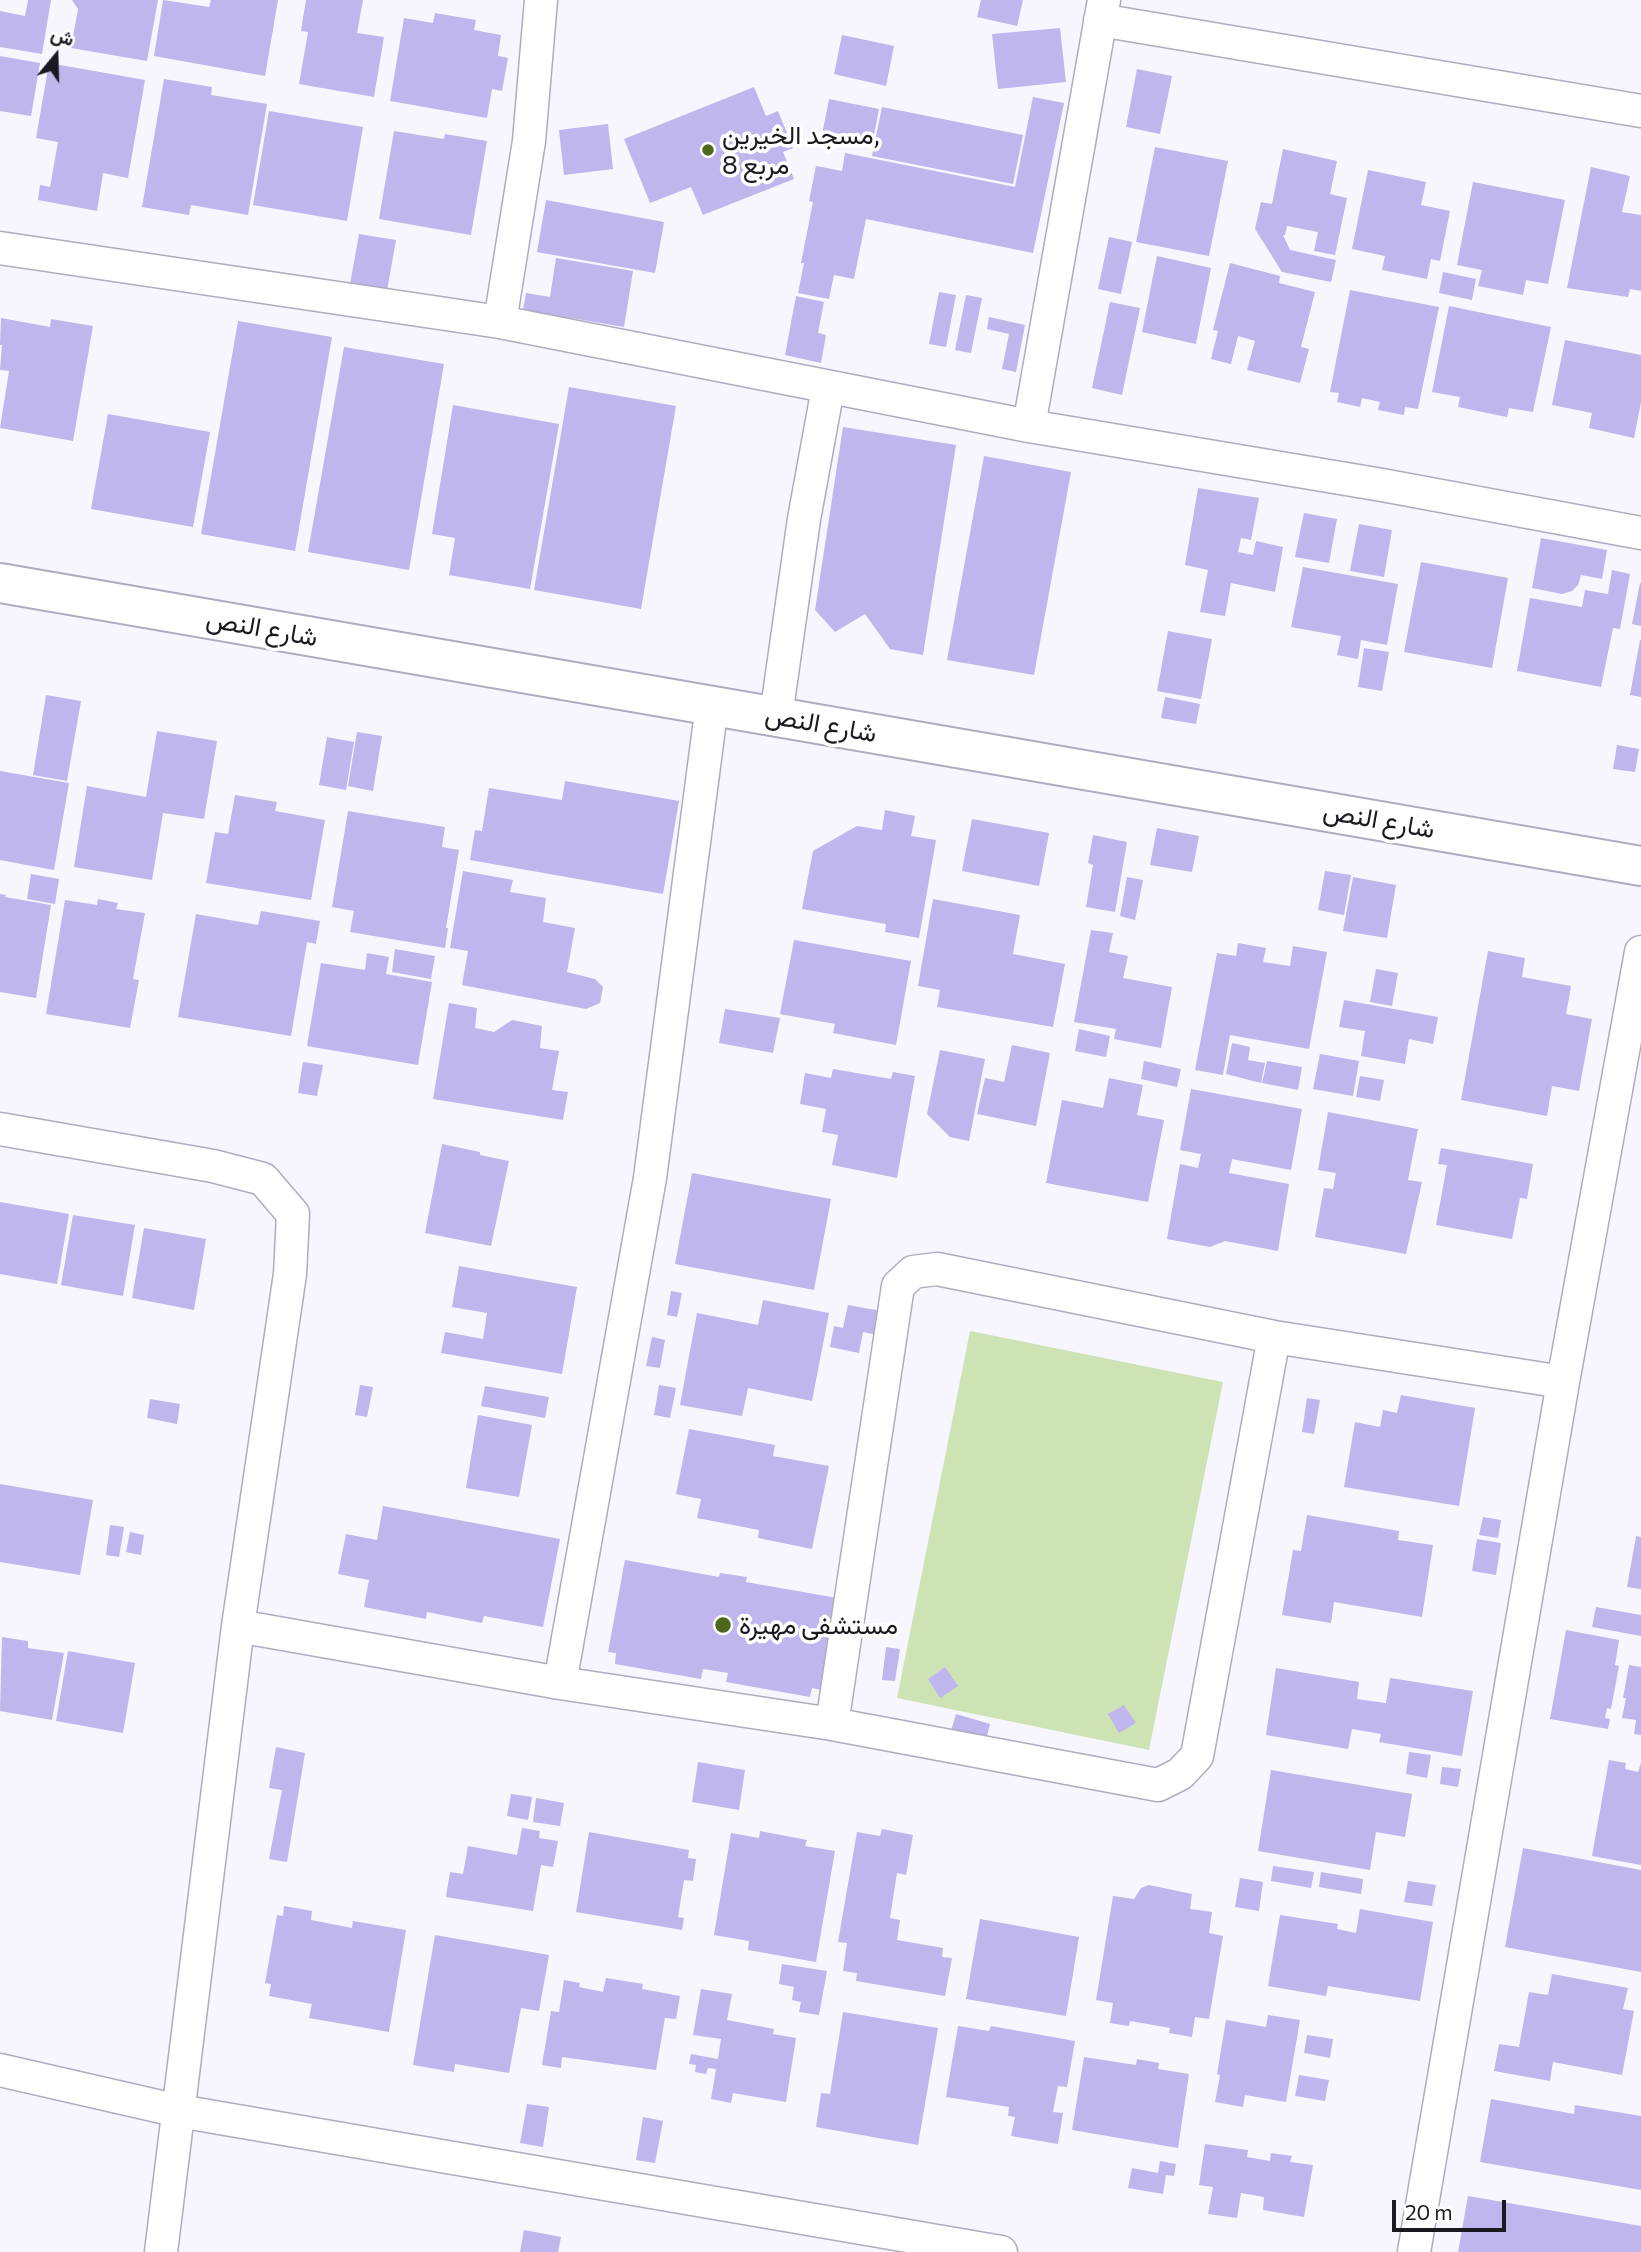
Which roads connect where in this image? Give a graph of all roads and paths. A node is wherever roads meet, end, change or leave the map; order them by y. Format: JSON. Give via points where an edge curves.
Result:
{"nodes":[{"id":1,"x":541,"y":0,"type":"edge"},
{"id":2,"x":1102,"y":10,"type":"edge"},
{"id":3,"x":1641,"y":111,"type":"edge"},
{"id":4,"x":0,"y":248,"type":"edge"},
{"id":5,"x":500,"y":322,"type":"junction"},
{"id":6,"x":828,"y":388,"type":"junction"},
{"id":7,"x":1029,"y":426,"type":"junction"},
{"id":8,"x":1641,"y":533,"type":"edge"},
{"id":9,"x":0,"y":583,"type":"edge"},
{"id":10,"x":712,"y":705,"type":"junction"},
{"id":11,"x":776,"y":716,"type":"junction"},
{"id":12,"x":1641,"y":866,"type":"edge"},
{"id":13,"x":1641,"y":952,"type":"edge"},
{"id":14,"x":0,"y":1129,"type":"edge"},
{"id":15,"x":1274,"y":1337,"type":"junction"},
{"id":16,"x":1563,"y":1382,"type":"junction"},
{"id":17,"x":238,"y":1626,"type":"junction"},
{"id":18,"x":561,"y":1683,"type":"junction"},
{"id":19,"x":832,"y":1724,"type":"junction"},
{"id":20,"x":0,"y":2070,"type":"edge"},
{"id":21,"x":179,"y":2111,"type":"junction"},
{"id":22,"x":161,"y":2252,"type":"edge"},
{"id":23,"x":1001,"y":2252,"type":"edge"},
{"id":24,"x":1414,"y":2252,"type":"edge"}],
"edges":[{"from":1,"to":5,"type":"street","via":[[529,141]]},
{"from":2,"to":3,"type":"street"},
{"from":2,"to":7,"type":"street"},
{"from":4,"to":5,"type":"street"},
{"from":5,"to":6,"type":"street"},
{"from":6,"to":7,"type":"street"},
{"from":6,"to":11,"type":"street"},
{"from":7,"to":8,"type":"street"},
{"from":9,"to":10,"type":"street","name":"شارع النص"},
{"from":10,"to":11,"type":"street","name":"شارع النص"},
{"from":10,"to":18,"type":"street","via":[[650,1178]]},
{"from":11,"to":12,"type":"street","name":"شارع النص"},
{"from":13,"to":16,"type":"street"},
{"from":14,"to":17,"type":"street","via":[[263,1179],[293,1214],[290,1274]]},
{"from":15,"to":16,"type":"street"},
{"from":15,"to":19,"type":"street","via":[[1197,1756],[1180,1774],[1158,1785]]},
{"from":15,"to":19,"type":"street","via":[[937,1269],[913,1272],[898,1286]]},
{"from":16,"to":24,"type":"street"},
{"from":17,"to":18,"type":"street"},
{"from":17,"to":21,"type":"street"},
{"from":18,"to":19,"type":"street"},
{"from":20,"to":21,"type":"street"},
{"from":21,"to":22,"type":"street"},
{"from":21,"to":23,"type":"street"}]}
